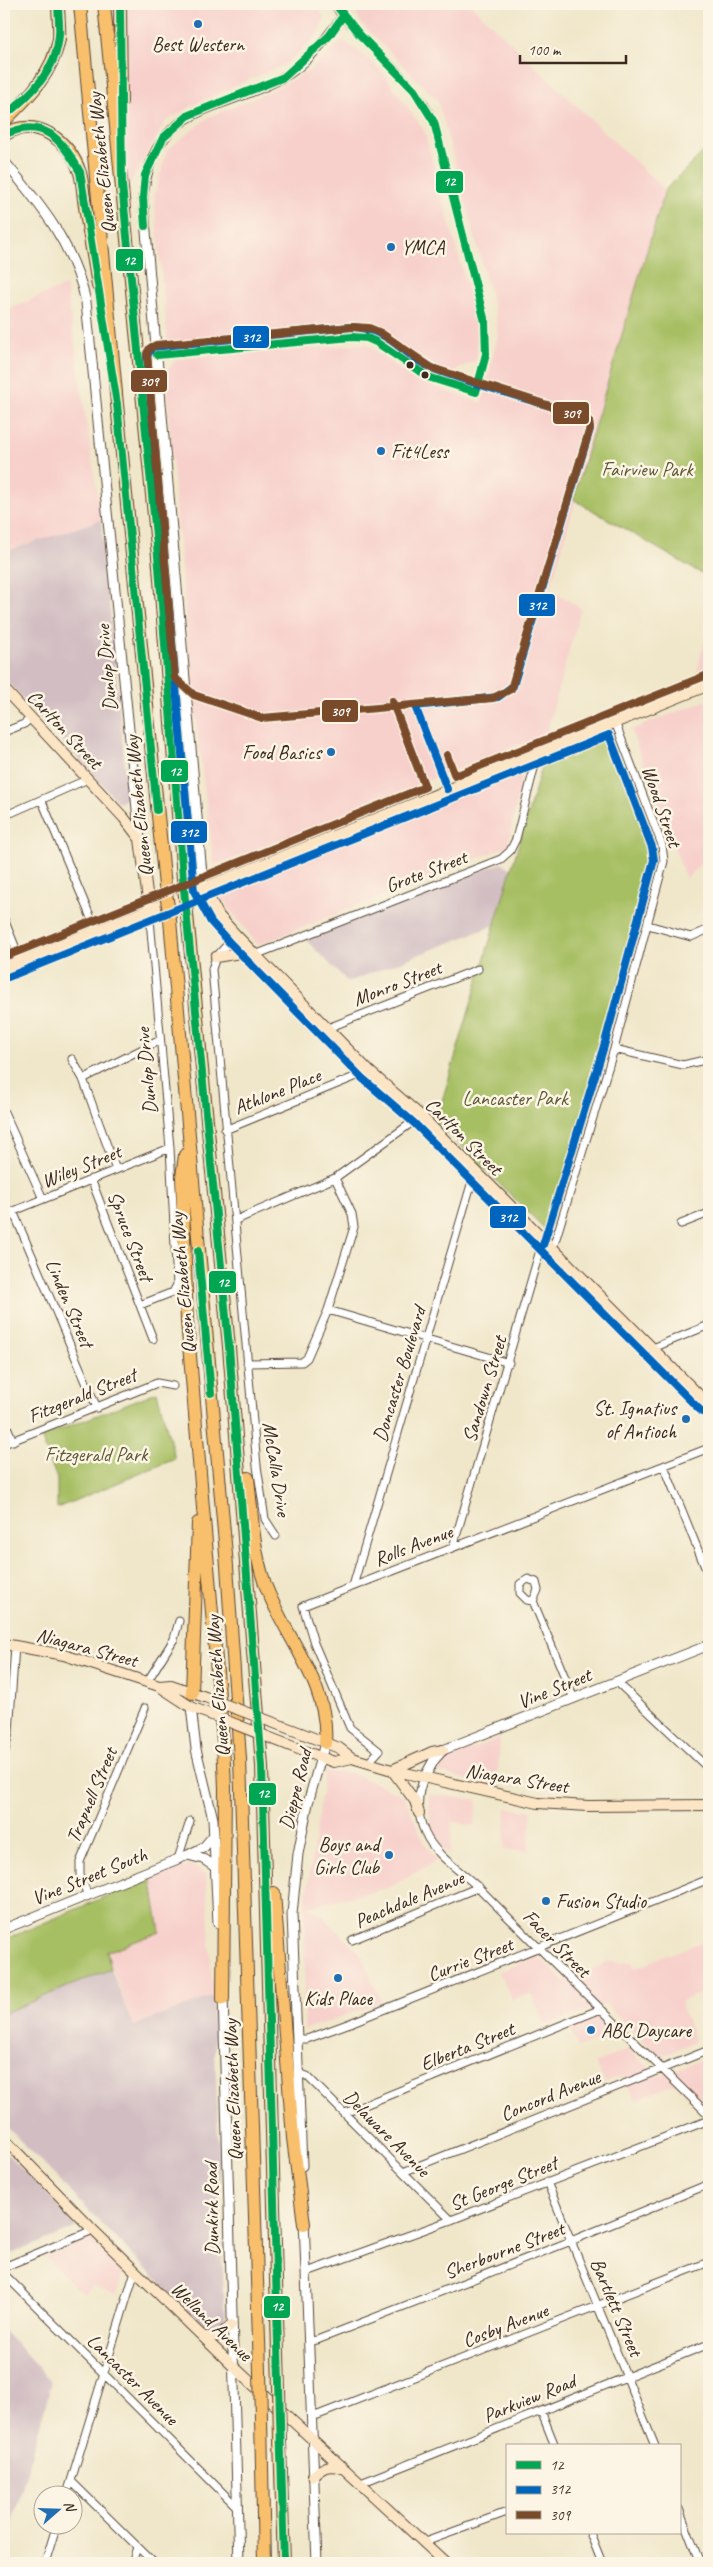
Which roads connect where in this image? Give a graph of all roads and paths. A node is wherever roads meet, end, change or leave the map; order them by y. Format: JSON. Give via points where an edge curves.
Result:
{"nodes":[{"id":1,"x":58,"y":4,"type":"edge"},
{"id":2,"x":80,"y":4,"type":"edge"},
{"id":3,"x":104,"y":4,"type":"edge"},
{"id":4,"x":120,"y":4,"type":"edge"},
{"id":5,"x":335,"y":4,"type":"edge"},
{"id":6,"x":343,"y":16,"type":"junction"},
{"id":7,"x":19,"y":105,"type":"junction"},
{"id":8,"x":4,"y":116,"type":"edge"},
{"id":9,"x":4,"y":121,"type":"edge"},
{"id":10,"x":4,"y":135,"type":"edge"},
{"id":11,"x":4,"y":161,"type":"edge"},
{"id":12,"x":4,"y":170,"type":"edge"},
{"id":13,"x":122,"y":185,"type":"junction"},
{"id":14,"x":57,"y":228,"type":"junction"},
{"id":15,"x":157,"y":355,"type":"junction"},
{"id":16,"x":116,"y":404,"type":"junction"},
{"id":17,"x":709,"y":685,"type":"edge"},
{"id":18,"x":4,"y":689,"type":"edge"},
{"id":19,"x":31,"y":718,"type":"junction"},
{"id":20,"x":615,"y":722,"type":"junction"},
{"id":21,"x":4,"y":732,"type":"edge"},
{"id":22,"x":538,"y":753,"type":"junction"},
{"id":23,"x":88,"y":779,"type":"junction"},
{"id":24,"x":42,"y":801,"type":"junction"},
{"id":25,"x":4,"y":816,"type":"edge"},
{"id":26,"x":140,"y":838,"type":"junction"},
{"id":27,"x":203,"y":886,"type":"junction"},
{"id":28,"x":149,"y":908,"type":"junction"},
{"id":29,"x":4,"y":919,"type":"edge"},
{"id":30,"x":648,"y":925,"type":"junction"},
{"id":31,"x":709,"y":929,"type":"edge"},
{"id":32,"x":96,"y":930,"type":"junction"},
{"id":33,"x":236,"y":935,"type":"junction"},
{"id":34,"x":256,"y":955,"type":"junction"},
{"id":35,"x":216,"y":957,"type":"junction"},
{"id":36,"x":21,"y":961,"type":"junction"},
{"id":37,"x":4,"y":968,"type":"edge"},
{"id":38,"x":478,"y":969,"type":"dead end"},
{"id":39,"x":328,"y":1028,"type":"junction"},
{"id":40,"x":160,"y":1040,"type":"junction"},
{"id":41,"x":614,"y":1048,"type":"junction"},
{"id":42,"x":72,"y":1059,"type":"dead end"},
{"id":43,"x":709,"y":1059,"type":"edge"},
{"id":44,"x":369,"y":1071,"type":"junction"},
{"id":45,"x":83,"y":1079,"type":"junction"},
{"id":46,"x":4,"y":1112,"type":"edge"},
{"id":47,"x":420,"y":1116,"type":"junction"},
{"id":48,"x":188,"y":1130,"type":"junction"},
{"id":49,"x":225,"y":1130,"type":"junction"},
{"id":50,"x":170,"y":1148,"type":"junction"},
{"id":51,"x":116,"y":1170,"type":"junction"},
{"id":52,"x":475,"y":1171,"type":"junction"},
{"id":53,"x":335,"y":1178,"type":"junction"},
{"id":54,"x":91,"y":1179,"type":"junction"},
{"id":55,"x":43,"y":1199,"type":"junction"},
{"id":56,"x":13,"y":1212,"type":"junction"},
{"id":57,"x":709,"y":1213,"type":"edge"},
{"id":58,"x":4,"y":1216,"type":"edge"},
{"id":59,"x":236,"y":1220,"type":"junction"},
{"id":60,"x":681,"y":1224,"type":"dead end"},
{"id":61,"x":543,"y":1240,"type":"junction"},
{"id":62,"x":553,"y":1248,"type":"junction"},
{"id":63,"x":176,"y":1290,"type":"joint"},
{"id":64,"x":140,"y":1305,"type":"junction"},
{"id":65,"x":328,"y":1310,"type":"junction"},
{"id":66,"x":709,"y":1325,"type":"edge"},
{"id":67,"x":153,"y":1339,"type":"dead end"},
{"id":68,"x":427,"y":1339,"type":"junction"},
{"id":69,"x":229,"y":1347,"type":"junction"},
{"id":70,"x":653,"y":1348,"type":"junction"},
{"id":71,"x":247,"y":1362,"type":"junction"},
{"id":72,"x":509,"y":1363,"type":"junction"},
{"id":73,"x":174,"y":1386,"type":"dead end"},
{"id":74,"x":709,"y":1405,"type":"edge"},
{"id":75,"x":97,"y":1408,"type":"junction"},
{"id":76,"x":4,"y":1419,"type":"edge"},
{"id":77,"x":13,"y":1441,"type":"junction"},
{"id":78,"x":4,"y":1444,"type":"edge"},
{"id":79,"x":709,"y":1448,"type":"edge"},
{"id":80,"x":200,"y":1466,"type":"junction"},
{"id":81,"x":664,"y":1466,"type":"junction"},
{"id":82,"x":276,"y":1536,"type":"dead end"},
{"id":83,"x":454,"y":1546,"type":"junction"},
{"id":84,"x":709,"y":1576,"type":"edge"},
{"id":85,"x":353,"y":1586,"type":"junction"},
{"id":86,"x":534,"y":1601,"type":"dead end"},
{"id":87,"x":179,"y":1621,"type":"dead end"},
{"id":88,"x":4,"y":1644,"type":"edge"},
{"id":89,"x":709,"y":1645,"type":"edge"},
{"id":90,"x":15,"y":1646,"type":"junction"},
{"id":91,"x":147,"y":1682,"type":"junction"},
{"id":92,"x":616,"y":1682,"type":"junction"},
{"id":93,"x":160,"y":1686,"type":"junction"},
{"id":94,"x":192,"y":1693,"type":"junction"},
{"id":95,"x":574,"y":1700,"type":"junction"},
{"id":96,"x":191,"y":1707,"type":"junction"},
{"id":97,"x":145,"y":1708,"type":"dead end"},
{"id":98,"x":325,"y":1743,"type":"junction"},
{"id":99,"x":443,"y":1750,"type":"junction"},
{"id":100,"x":4,"y":1755,"type":"edge"},
{"id":101,"x":321,"y":1758,"type":"junction"},
{"id":102,"x":352,"y":1758,"type":"junction"},
{"id":103,"x":368,"y":1763,"type":"junction"},
{"id":104,"x":709,"y":1769,"type":"edge"},
{"id":105,"x":392,"y":1770,"type":"junction"},
{"id":106,"x":424,"y":1778,"type":"junction"},
{"id":107,"x":709,"y":1805,"type":"edge"},
{"id":108,"x":419,"y":1813,"type":"junction"},
{"id":109,"x":264,"y":1820,"type":"junction"},
{"id":110,"x":190,"y":1821,"type":"dead end"},
{"id":111,"x":214,"y":1835,"type":"junction"},
{"id":112,"x":188,"y":1855,"type":"junction"},
{"id":113,"x":178,"y":1859,"type":"junction"},
{"id":114,"x":215,"y":1867,"type":"junction"},
{"id":115,"x":709,"y":1879,"type":"edge"},
{"id":116,"x":478,"y":1887,"type":"junction"},
{"id":117,"x":88,"y":1896,"type":"junction"},
{"id":118,"x":4,"y":1929,"type":"edge"},
{"id":119,"x":352,"y":1940,"type":"dead end"},
{"id":120,"x":539,"y":1949,"type":"junction"},
{"id":121,"x":223,"y":1999,"type":"junction"},
{"id":122,"x":601,"y":2009,"type":"junction"},
{"id":123,"x":297,"y":2039,"type":"junction"},
{"id":124,"x":709,"y":2050,"type":"edge"},
{"id":125,"x":662,"y":2068,"type":"junction"},
{"id":126,"x":298,"y":2073,"type":"junction"},
{"id":127,"x":345,"y":2113,"type":"junction"},
{"id":128,"x":709,"y":2114,"type":"edge"},
{"id":129,"x":709,"y":2120,"type":"edge"},
{"id":130,"x":4,"y":2139,"type":"edge"},
{"id":131,"x":403,"y":2172,"type":"junction"},
{"id":132,"x":547,"y":2182,"type":"junction"},
{"id":133,"x":709,"y":2184,"type":"edge"},
{"id":134,"x":451,"y":2220,"type":"junction"},
{"id":135,"x":304,"y":2224,"type":"junction"},
{"id":136,"x":93,"y":2230,"type":"junction"},
{"id":137,"x":571,"y":2241,"type":"junction"},
{"id":138,"x":709,"y":2262,"type":"edge"},
{"id":139,"x":4,"y":2267,"type":"edge"},
{"id":140,"x":135,"y":2271,"type":"junction"},
{"id":141,"x":307,"y":2272,"type":"junction"},
{"id":142,"x":4,"y":2274,"type":"edge"},
{"id":143,"x":599,"y":2306,"type":"junction"},
{"id":144,"x":231,"y":2325,"type":"junction"},
{"id":145,"x":204,"y":2336,"type":"junction"},
{"id":146,"x":309,"y":2341,"type":"junction"},
{"id":147,"x":709,"y":2344,"type":"edge"},
{"id":148,"x":233,"y":2366,"type":"junction"},
{"id":149,"x":104,"y":2372,"type":"junction"},
{"id":150,"x":628,"y":2376,"type":"junction"},
{"id":151,"x":541,"y":2411,"type":"junction"},
{"id":152,"x":312,"y":2415,"type":"junction"},
{"id":153,"x":314,"y":2441,"type":"junction"},
{"id":154,"x":554,"y":2444,"type":"edge"},
{"id":155,"x":654,"y":2444,"type":"edge"},
{"id":156,"x":342,"y":2468,"type":"junction"},
{"id":157,"x":313,"y":2476,"type":"junction"},
{"id":158,"x":71,"y":2481,"type":"junction"},
{"id":159,"x":361,"y":2483,"type":"junction"},
{"id":160,"x":70,"y":2484,"type":"edge"},
{"id":161,"x":238,"y":2508,"type":"junction"},
{"id":162,"x":506,"y":2512,"type":"edge"},
{"id":163,"x":680,"y":2512,"type":"edge"},
{"id":164,"x":54,"y":2534,"type":"edge"},
{"id":165,"x":590,"y":2534,"type":"edge"},
{"id":166,"x":424,"y":2542,"type":"junction"},
{"id":167,"x":137,"y":2547,"type":"junction"},
{"id":168,"x":45,"y":2563,"type":"edge"},
{"id":169,"x":132,"y":2563,"type":"edge"},
{"id":170,"x":154,"y":2563,"type":"edge"},
{"id":171,"x":239,"y":2563,"type":"edge"},
{"id":172,"x":264,"y":2563,"type":"edge"},
{"id":173,"x":284,"y":2563,"type":"edge"},
{"id":174,"x":317,"y":2563,"type":"edge"},
{"id":175,"x":446,"y":2563,"type":"edge"},
{"id":176,"x":602,"y":2563,"type":"edge"},
{"id":177,"x":700,"y":2563,"type":"edge"}],
"edges":[{"from":1,"to":7,"type":"highway","via":[[59,38],[48,70]]},
{"from":2,"to":16,"type":"highway","name":"Queen Elizabeth Way"},
{"from":3,"to":13,"type":"highway","name":"Queen Elizabeth Way"},
{"from":4,"to":13,"type":"highway"},
{"from":5,"to":6,"type":"street"},
{"from":6,"to":15,"type":"street","via":[[329,36],[284,77],[189,115],[163,138],[153,155],[145,175],[142,197]]},
{"from":6,"to":15,"type":"street","via":[[422,98],[434,122],[485,322],[486,354],[476,392],[418,372],[367,338],[356,336]]},
{"from":7,"to":8,"type":"highway"},
{"from":7,"to":9,"type":"highway"},
{"from":10,"to":16,"type":"highway","via":[[27,126],[46,131],[70,151],[80,172]]},
{"from":11,"to":14,"type":"street","name":"Dunlop Drive"},
{"from":12,"to":14,"type":"street","name":"Dunlop Drive"},
{"from":13,"to":69,"type":"highway","name":"Queen Elizabeth Way","bridge":true,"via":[[159,567],[183,879]]},
{"from":14,"to":26,"type":"street","name":"Dunlop Drive","via":[[70,250],[86,302]]},
{"from":15,"to":27,"type":"street"},
{"from":16,"to":48,"type":"highway","name":"Queen Elizabeth Way","bridge":true,"via":[[170,920]]},
{"from":17,"to":20,"type":"main road"},
{"from":18,"to":19,"type":"main road","name":"Carlton Street"},
{"from":19,"to":21,"type":"street"},
{"from":19,"to":23,"type":"main road","name":"Carlton Street"},
{"from":20,"to":22,"type":"main road"},
{"from":20,"to":30,"type":"street","name":"Wood Street","via":[[662,846],[664,861]]},
{"from":22,"to":27,"type":"main road"},
{"from":22,"to":34,"type":"street","name":"Grote Street","via":[[516,838],[501,860]]},
{"from":23,"to":24,"type":"street"},
{"from":23,"to":26,"type":"main road","name":"Carlton Street"},
{"from":24,"to":25,"type":"street"},
{"from":24,"to":32,"type":"street"},
{"from":26,"to":28,"type":"main road","name":"Dunlop Drive"},
{"from":27,"to":28,"type":"main road"},
{"from":27,"to":33,"type":"main road","name":"Carlton Street","via":[[219,916]]},
{"from":28,"to":32,"type":"main road"},
{"from":28,"to":40,"type":"street","name":"Dunlop Drive"},
{"from":29,"to":36,"type":"street"},
{"from":30,"to":31,"type":"street","via":[[691,937]]},
{"from":30,"to":41,"type":"street","name":"Wood Street"},
{"from":32,"to":36,"type":"main road"},
{"from":33,"to":34,"type":"main road","name":"Carlton Street"},
{"from":33,"to":35,"type":"street"},
{"from":34,"to":35,"type":"main road","via":[[234,953]]},
{"from":34,"to":39,"type":"main road","name":"Carlton Street"},
{"from":35,"to":49,"type":"street","name":"McCalla Drive","via":[[212,969]]},
{"from":36,"to":37,"type":"main road"},
{"from":38,"to":39,"type":"street","name":"Monro Street"},
{"from":39,"to":44,"type":"main road","name":"Carlton Street"},
{"from":40,"to":45,"type":"street"},
{"from":40,"to":50,"type":"street","name":"Dunlop Drive"},
{"from":41,"to":43,"type":"street","via":[[683,1064]]},
{"from":41,"to":62,"type":"street","name":"Wood Street"},
{"from":42,"to":45,"type":"street","name":"Spruce Street"},
{"from":44,"to":47,"type":"main road","name":"Carlton Street"},
{"from":44,"to":49,"type":"street","name":"Athlone Place"},
{"from":45,"to":51,"type":"street","name":"Spruce Street"},
{"from":46,"to":55,"type":"street"},
{"from":47,"to":52,"type":"main road","name":"Carlton Street"},
{"from":47,"to":53,"type":"street"},
{"from":48,"to":80,"type":"highway","via":[[182,1177],[183,1223],[187,1321]]},
{"from":48,"to":172,"type":"highway","name":"Queen Elizabeth Way","bridge":true,"via":[[227,1566],[240,1758]]},
{"from":49,"to":59,"type":"street","name":"McCalla Drive"},
{"from":50,"to":51,"type":"street","name":"Wiley Street"},
{"from":50,"to":63,"type":"street","name":"Dunlop Drive"},
{"from":51,"to":54,"type":"street","name":"Wiley Street"},
{"from":52,"to":61,"type":"main road","name":"Carlton Street"},
{"from":52,"to":68,"type":"street","name":"Doncaster Boulevard"},
{"from":53,"to":59,"type":"street"},
{"from":53,"to":65,"type":"street","via":[[352,1214],[354,1227]]},
{"from":54,"to":55,"type":"street","name":"Wiley Street"},
{"from":54,"to":64,"type":"street","name":"Spruce Street"},
{"from":55,"to":56,"type":"street","name":"Wiley Street"},
{"from":56,"to":58,"type":"street","name":"Wiley Street"},
{"from":56,"to":75,"type":"street","name":"Linden Street"},
{"from":57,"to":60,"type":"street"},
{"from":59,"to":71,"type":"street","name":"McCalla Drive"},
{"from":61,"to":62,"type":"main road","name":"Carlton Street"},
{"from":61,"to":72,"type":"street","name":"Sandown Street"},
{"from":62,"to":70,"type":"main road","name":"Carlton Street"},
{"from":63,"to":64,"type":"street","name":"Spruce Street"},
{"from":64,"to":67,"type":"street","name":"Spruce Street"},
{"from":65,"to":68,"type":"street"},
{"from":65,"to":71,"type":"street","via":[[307,1358],[302,1362]]},
{"from":66,"to":70,"type":"street"},
{"from":68,"to":72,"type":"street"},
{"from":68,"to":85,"type":"street","name":"Doncaster Boulevard"},
{"from":69,"to":98,"type":"highway","via":[[237,1384],[255,1539],[265,1583],[316,1690],[327,1726]]},
{"from":69,"to":109,"type":"highway","name":"Queen Elizabeth Way","via":[[250,1589]]},
{"from":70,"to":74,"type":"main road","name":"Carlton Street"},
{"from":71,"to":82,"type":"street","name":"McCalla Drive","via":[[265,1519]]},
{"from":72,"to":83,"type":"street","name":"Sandown Street"},
{"from":73,"to":75,"type":"street","name":"Fitzgerald Street","via":[[157,1383]]},
{"from":75,"to":77,"type":"street","name":"Fitzgerald Street"},
{"from":76,"to":77,"type":"street"},
{"from":77,"to":78,"type":"street","name":"Fitzgerald Street"},
{"from":79,"to":81,"type":"street","name":"Rolls Avenue"},
{"from":80,"to":94,"type":"highway"},
{"from":80,"to":121,"type":"highway","via":[[223,1741]]},
{"from":81,"to":83,"type":"street","name":"Rolls Avenue"},
{"from":81,"to":84,"type":"street"},
{"from":83,"to":85,"type":"street","name":"Rolls Avenue"},
{"from":85,"to":103,"type":"street","name":"Rolls Avenue","via":[[303,1606],[320,1659],[350,1728],[379,1751]]},
{"from":86,"to":95,"type":"street"},
{"from":87,"to":91,"type":"street","via":[[174,1639]]},
{"from":88,"to":90,"type":"main road","name":"Niagara Street"},
{"from":89,"to":92,"type":"street","name":"Vine Street"},
{"from":90,"to":91,"type":"main road","name":"Niagara Street","via":[[64,1655]]},
{"from":90,"to":100,"type":"street","via":[[9,1732]]},
{"from":91,"to":93,"type":"main road","name":"Niagara Street"},
{"from":92,"to":95,"type":"street","name":"Vine Street"},
{"from":92,"to":104,"type":"street"},
{"from":93,"to":94,"type":"main road","name":"Niagara Street","via":[[171,1685]]},
{"from":93,"to":96,"type":"main road","name":"Niagara Street"},
{"from":94,"to":96,"type":"main road"},
{"from":94,"to":98,"type":"main road","name":"Niagara Street","bridge":true},
{"from":95,"to":99,"type":"street","name":"Vine Street"},
{"from":96,"to":101,"type":"main road","name":"Niagara Street","bridge":true},
{"from":96,"to":111,"type":"street","name":"Dunkirk Road"},
{"from":97,"to":117,"type":"street","name":"Trapnell Street","via":[[80,1862],[80,1875]]},
{"from":98,"to":101,"type":"street","name":"Dieppe Road"},
{"from":98,"to":102,"type":"main road","name":"Niagara Street"},
{"from":99,"to":105,"type":"main road"},
{"from":99,"to":106,"type":"street"},
{"from":101,"to":102,"type":"main road","name":"Niagara Street","via":[[334,1762]]},
{"from":101,"to":123,"type":"street","name":"Dieppe Road","via":[[308,1804],[293,1893]]},
{"from":102,"to":103,"type":"main road","name":"Niagara Street"},
{"from":103,"to":105,"type":"main road","name":"Niagara Street"},
{"from":105,"to":106,"type":"main road","name":"Niagara Street"},
{"from":105,"to":108,"type":"main road","via":[[415,1801]]},
{"from":106,"to":107,"type":"main road","name":"Niagara Street","via":[[538,1803]]},
{"from":106,"to":108,"type":"street","name":"Facer Street","via":[[418,1794]]},
{"from":108,"to":116,"type":"street","name":"Facer Street","via":[[436,1850]]},
{"from":109,"to":135,"type":"highway","via":[[276,1912],[293,2138]]},
{"from":109,"to":173,"type":"highway","name":"Queen Elizabeth Way","bridge":true},
{"from":110,"to":113,"type":"street"},
{"from":111,"to":112,"type":"street","name":"Vine Street South","via":[[204,1847]]},
{"from":111,"to":114,"type":"street","name":"Dunkirk Road"},
{"from":112,"to":113,"type":"street","name":"Vine Street South"},
{"from":112,"to":114,"type":"street"},
{"from":113,"to":117,"type":"street","name":"Vine Street South"},
{"from":114,"to":121,"type":"street","name":"Dunkirk Road"},
{"from":115,"to":120,"type":"street","name":"Currie Street"},
{"from":116,"to":119,"type":"street","name":"Peachdale Avenue"},
{"from":116,"to":120,"type":"street","name":"Facer Street"},
{"from":117,"to":118,"type":"street","name":"Vine Street South"},
{"from":120,"to":122,"type":"street","name":"Facer Street"},
{"from":120,"to":123,"type":"street","name":"Currie Street","via":[[307,2039]]},
{"from":121,"to":144,"type":"street","name":"Dunkirk Road"},
{"from":122,"to":125,"type":"street","name":"Facer Street"},
{"from":122,"to":127,"type":"street","name":"Elberta Street"},
{"from":123,"to":126,"type":"street","name":"Dieppe Road"},
{"from":124,"to":125,"type":"street","name":"Concord Avenue"},
{"from":125,"to":128,"type":"street","name":"Facer Street"},
{"from":125,"to":131,"type":"street","name":"Concord Avenue"},
{"from":126,"to":127,"type":"street","name":"Delaware Avenue","via":[[307,2076]]},
{"from":126,"to":135,"type":"street","name":"Dieppe Road"},
{"from":127,"to":131,"type":"street","name":"Delaware Avenue"},
{"from":129,"to":132,"type":"street","name":"St George Street"},
{"from":130,"to":136,"type":"main road","name":"Welland Avenue"},
{"from":131,"to":134,"type":"street","name":"Delaware Avenue"},
{"from":132,"to":134,"type":"street","name":"St George Street"},
{"from":132,"to":137,"type":"street","name":"Bartlett Street"},
{"from":133,"to":137,"type":"street","name":"Sherbourne Street"},
{"from":134,"to":141,"type":"street","name":"St George Street"},
{"from":135,"to":141,"type":"street","name":"Dieppe Road"},
{"from":136,"to":139,"type":"street"},
{"from":136,"to":140,"type":"main road","name":"Welland Avenue"},
{"from":137,"to":143,"type":"street","name":"Bartlett Street"},
{"from":137,"to":146,"type":"street","name":"Sherbourne Street"},
{"from":138,"to":143,"type":"street","name":"Cosby Avenue"},
{"from":140,"to":145,"type":"main road","name":"Welland Avenue"},
{"from":140,"to":149,"type":"street"},
{"from":141,"to":146,"type":"street","name":"Dieppe Road"},
{"from":142,"to":149,"type":"street","name":"Lancaster Avenue"},
{"from":143,"to":150,"type":"street","name":"Bartlett Street"},
{"from":143,"to":152,"type":"street","name":"Cosby Avenue"},
{"from":144,"to":145,"type":"main road","via":[[220,2336]]},
{"from":144,"to":148,"type":"street","name":"Dunkirk Road"},
{"from":145,"to":148,"type":"main road","name":"Welland Avenue"},
{"from":146,"to":152,"type":"street","name":"Dieppe Road"},
{"from":147,"to":150,"type":"street","name":"Parkview Road"},
{"from":148,"to":153,"type":"main road","name":"Welland Avenue"},
{"from":148,"to":161,"type":"street","name":"Dunkirk Road"},
{"from":149,"to":158,"type":"street"},
{"from":149,"to":161,"type":"street","name":"Lancaster Avenue"},
{"from":150,"to":151,"type":"street","name":"Parkview Road"},
{"from":150,"to":155,"type":"street","name":"Bartlett Street"},
{"from":151,"to":154,"type":"street"},
{"from":151,"to":159,"type":"street","name":"Parkview Road"},
{"from":152,"to":153,"type":"street","name":"Dieppe Road"},
{"from":153,"to":156,"type":"main road","name":"Welland Avenue"},
{"from":153,"to":157,"type":"street","name":"Dieppe Road"},
{"from":156,"to":157,"type":"main road","via":[[330,2465]]},
{"from":156,"to":159,"type":"main road","name":"Welland Avenue"},
{"from":157,"to":174,"type":"street","name":"Dieppe Road"},
{"from":158,"to":160,"type":"street"},
{"from":158,"to":167,"type":"street"},
{"from":159,"to":166,"type":"main road","name":"Welland Avenue"},
{"from":161,"to":171,"type":"street","name":"Dunkirk Road"},
{"from":162,"to":166,"type":"street"},
{"from":163,"to":177,"type":"street"},
{"from":164,"to":168,"type":"street"},
{"from":165,"to":176,"type":"street"},
{"from":166,"to":175,"type":"main road","name":"Welland Avenue"},
{"from":167,"to":169,"type":"street"},
{"from":167,"to":170,"type":"street"}]}
